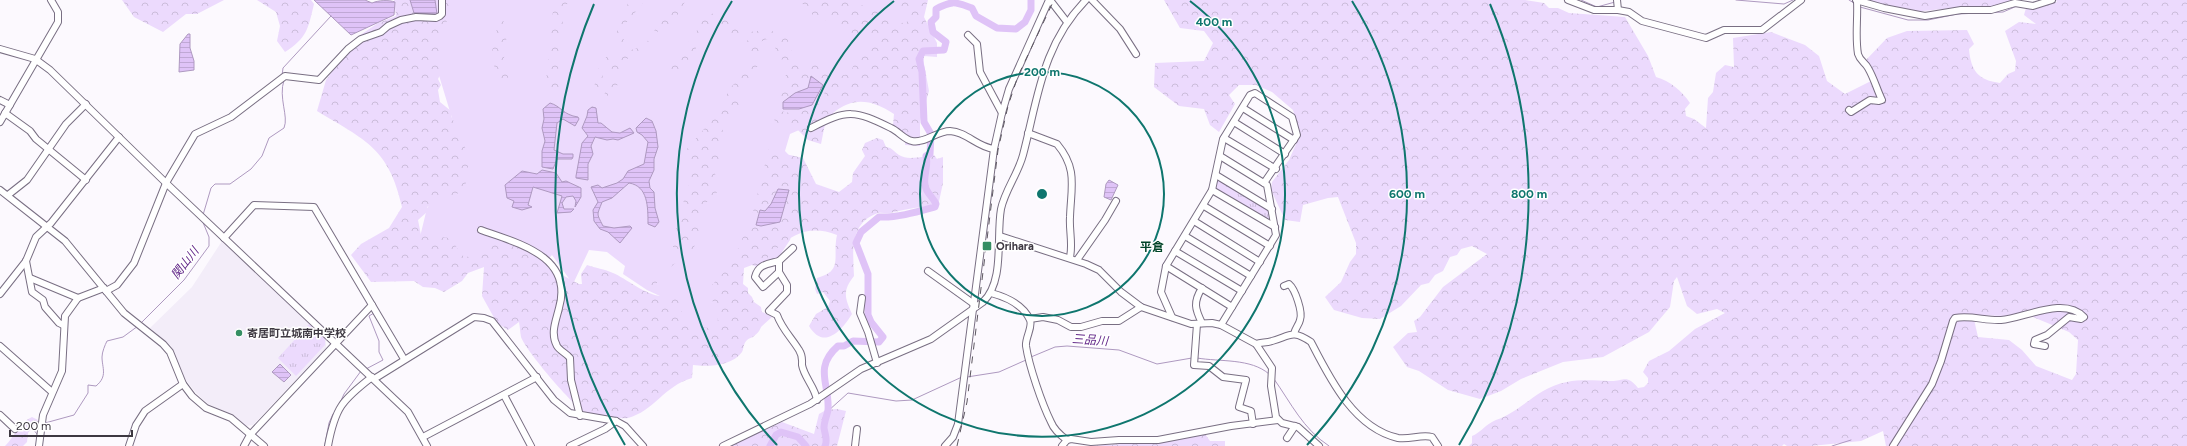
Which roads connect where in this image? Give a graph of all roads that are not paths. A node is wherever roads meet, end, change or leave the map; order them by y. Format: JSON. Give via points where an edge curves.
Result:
{"nodes":[{"id":1,"x":51,"y":0,"type":"edge"},
{"id":2,"x":442,"y":0,"type":"edge"},
{"id":3,"x":1050,"y":0,"type":"edge"},
{"id":4,"x":1086,"y":0,"type":"edge"},
{"id":5,"x":1092,"y":0,"type":"edge"},
{"id":6,"x":1568,"y":0,"type":"edge"},
{"id":7,"x":1617,"y":0,"type":"edge"},
{"id":8,"x":1801,"y":0,"type":"edge"},
{"id":9,"x":2052,"y":0,"type":"edge"},
{"id":10,"x":1856,"y":1,"type":"edge"},
{"id":11,"x":1618,"y":10,"type":"junction"},
{"id":12,"x":1067,"y":22,"type":"junction"},
{"id":13,"x":968,"y":35,"type":"dead end"},
{"id":14,"x":0,"y":49,"type":"edge"},
{"id":15,"x":1136,"y":54,"type":"dead end"},
{"id":16,"x":35,"y":60,"type":"junction"},
{"id":17,"x":0,"y":100,"type":"edge"},
{"id":18,"x":86,"y":104,"type":"junction"},
{"id":19,"x":10,"y":105,"type":"junction"},
{"id":20,"x":1242,"y":108,"type":"junction"},
{"id":21,"x":1850,"y":110,"type":"dead end"},
{"id":22,"x":5,"y":112,"type":"junction"},
{"id":23,"x":1002,"y":113,"type":"junction"},
{"id":24,"x":0,"y":122,"type":"edge"},
{"id":25,"x":1234,"y":122,"type":"junction"},
{"id":26,"x":811,"y":128,"type":"dead end"},
{"id":27,"x":1028,"y":134,"type":"junction"},
{"id":28,"x":119,"y":137,"type":"junction"},
{"id":29,"x":1224,"y":138,"type":"junction"},
{"id":30,"x":1294,"y":140,"type":"junction"},
{"id":31,"x":48,"y":149,"type":"junction"},
{"id":32,"x":994,"y":149,"type":"junction"},
{"id":33,"x":1285,"y":154,"type":"junction"},
{"id":34,"x":1220,"y":156,"type":"junction"},
{"id":35,"x":1276,"y":169,"type":"junction"},
{"id":36,"x":1216,"y":175,"type":"junction"},
{"id":37,"x":86,"y":180,"type":"junction"},
{"id":38,"x":166,"y":183,"type":"junction"},
{"id":39,"x":1264,"y":183,"type":"junction"},
{"id":40,"x":0,"y":190,"type":"edge"},
{"id":41,"x":1212,"y":190,"type":"junction"},
{"id":42,"x":8,"y":195,"type":"junction"},
{"id":43,"x":1116,"y":201,"type":"dead end"},
{"id":44,"x":1204,"y":206,"type":"junction"},
{"id":45,"x":1272,"y":209,"type":"junction"},
{"id":46,"x":1194,"y":221,"type":"junction"},
{"id":47,"x":48,"y":227,"type":"junction"},
{"id":48,"x":1275,"y":227,"type":"junction"},
{"id":49,"x":481,"y":230,"type":"dead end"},
{"id":50,"x":1000,"y":236,"type":"junction"},
{"id":51,"x":1185,"y":236,"type":"junction"},
{"id":52,"x":224,"y":238,"type":"junction"},
{"id":53,"x":1270,"y":246,"type":"junction"},
{"id":54,"x":793,"y":248,"type":"dead end"},
{"id":55,"x":1176,"y":251,"type":"junction"},
{"id":56,"x":1070,"y":257,"type":"junction"},
{"id":57,"x":1077,"y":260,"type":"junction"},
{"id":58,"x":779,"y":261,"type":"junction"},
{"id":59,"x":26,"y":262,"type":"junction"},
{"id":60,"x":1260,"y":262,"type":"junction"},
{"id":61,"x":1166,"y":266,"type":"junction"},
{"id":62,"x":928,"y":271,"type":"dead end"},
{"id":63,"x":779,"y":272,"type":"junction"},
{"id":64,"x":1251,"y":276,"type":"junction"},
{"id":65,"x":30,"y":278,"type":"junction"},
{"id":66,"x":1284,"y":286,"type":"dead end"},
{"id":67,"x":1202,"y":288,"type":"junction"},
{"id":68,"x":105,"y":290,"type":"junction"},
{"id":69,"x":1242,"y":291,"type":"junction"},
{"id":70,"x":991,"y":293,"type":"junction"},
{"id":71,"x":0,"y":294,"type":"edge"},
{"id":72,"x":78,"y":298,"type":"junction"},
{"id":73,"x":862,"y":298,"type":"dead end"},
{"id":74,"x":372,"y":305,"type":"junction"},
{"id":75,"x":1141,"y":306,"type":"junction"},
{"id":76,"x":974,"y":307,"type":"junction"},
{"id":77,"x":1232,"y":307,"type":"junction"},
{"id":78,"x":1172,"y":317,"type":"junction"},
{"id":79,"x":1030,"y":319,"type":"junction"},
{"id":80,"x":1200,"y":323,"type":"junction"},
{"id":81,"x":63,"y":325,"type":"junction"},
{"id":82,"x":1221,"y":325,"type":"junction"},
{"id":83,"x":1294,"y":334,"type":"junction"},
{"id":84,"x":336,"y":343,"type":"junction"},
{"id":85,"x":1256,"y":344,"type":"junction"},
{"id":86,"x":0,"y":346,"type":"edge"},
{"id":87,"x":2045,"y":346,"type":"dead end"},
{"id":88,"x":404,"y":359,"type":"junction"},
{"id":89,"x":877,"y":362,"type":"junction"},
{"id":90,"x":537,"y":377,"type":"junction"},
{"id":91,"x":373,"y":378,"type":"junction"},
{"id":92,"x":183,"y":384,"type":"junction"},
{"id":93,"x":52,"y":392,"type":"junction"},
{"id":94,"x":504,"y":395,"type":"junction"},
{"id":95,"x":817,"y":400,"type":"junction"},
{"id":96,"x":0,"y":415,"type":"edge"},
{"id":97,"x":580,"y":416,"type":"junction"},
{"id":98,"x":1278,"y":420,"type":"junction"},
{"id":99,"x":616,"y":421,"type":"junction"},
{"id":100,"x":1253,"y":424,"type":"junction"},
{"id":101,"x":1295,"y":426,"type":"junction"},
{"id":102,"x":15,"y":429,"type":"dead end"},
{"id":103,"x":858,"y":429,"type":"dead end"},
{"id":104,"x":250,"y":436,"type":"junction"},
{"id":105,"x":423,"y":437,"type":"junction"},
{"id":106,"x":1287,"y":438,"type":"dead end"},
{"id":107,"x":1067,"y":440,"type":"junction"},
{"id":108,"x":39,"y":446,"type":"edge"},
{"id":109,"x":129,"y":446,"type":"edge"},
{"id":110,"x":244,"y":446,"type":"edge"},
{"id":111,"x":264,"y":446,"type":"edge"},
{"id":112,"x":328,"y":446,"type":"edge"},
{"id":113,"x":427,"y":446,"type":"edge"},
{"id":114,"x":531,"y":446,"type":"edge"},
{"id":115,"x":570,"y":446,"type":"edge"},
{"id":116,"x":642,"y":446,"type":"edge"},
{"id":117,"x":723,"y":446,"type":"edge"},
{"id":118,"x":856,"y":446,"type":"edge"},
{"id":119,"x":945,"y":446,"type":"edge"},
{"id":120,"x":1062,"y":446,"type":"edge"},
{"id":121,"x":1319,"y":446,"type":"edge"},
{"id":122,"x":1438,"y":446,"type":"edge"},
{"id":123,"x":1893,"y":446,"type":"edge"}],
"edges":[{"from":1,"to":16,"type":"street","via":[[59,19]]},
{"from":2,"to":38,"type":"street","via":[[440,16],[410,18],[361,39],[319,80],[285,76],[231,117],[196,134]]},
{"from":3,"to":12,"type":"street"},
{"from":3,"to":23,"type":"street","via":[[1021,60]]},
{"from":4,"to":12,"type":"street"},
{"from":5,"to":15,"type":"street","via":[[1120,29]]},
{"from":6,"to":11,"type":"street","via":[[1594,10]]},
{"from":7,"to":11,"type":"street"},
{"from":8,"to":11,"type":"street","via":[[1762,30],[1724,30],[1706,38],[1642,21],[1629,12]]},
{"from":9,"to":10,"type":"street","via":[[2032,6],[2016,3],[1991,10],[1960,10],[1924,16]]},
{"from":10,"to":21,"type":"street","via":[[1859,15],[1856,34],[1858,54],[1868,68],[1882,100],[1870,100],[1852,112]]},
{"from":12,"to":27,"type":"street","via":[[1052,50],[1042,78]]},
{"from":13,"to":23,"type":"street","via":[[977,44],[980,72]]},
{"from":14,"to":16,"type":"street"},
{"from":16,"to":18,"type":"street"},
{"from":16,"to":19,"type":"street"},
{"from":17,"to":19,"type":"street"},
{"from":18,"to":28,"type":"street"},
{"from":18,"to":31,"type":"street","via":[[73,115]]},
{"from":19,"to":22,"type":"street"},
{"from":20,"to":25,"type":"street"},
{"from":20,"to":30,"type":"street"},
{"from":20,"to":30,"type":"street","via":[[1250,95],[1255,93],[1292,117],[1297,135]]},
{"from":22,"to":24,"type":"street"},
{"from":22,"to":31,"type":"street"},
{"from":23,"to":32,"type":"street"},
{"from":25,"to":29,"type":"street"},
{"from":25,"to":33,"type":"street"},
{"from":26,"to":32,"type":"street","via":[[841,114],[850,113],[892,128],[909,141],[922,140],[944,131],[960,133],[979,145]]},
{"from":27,"to":50,"type":"street","via":[[1023,156],[1003,203]]},
{"from":27,"to":56,"type":"street","via":[[1057,144],[1070,166],[1073,178]]},
{"from":28,"to":37,"type":"street"},
{"from":28,"to":38,"type":"street"},
{"from":29,"to":34,"type":"street"},
{"from":29,"to":35,"type":"street"},
{"from":30,"to":33,"type":"street"},
{"from":31,"to":37,"type":"street"},
{"from":31,"to":42,"type":"street","via":[[27,180]]},
{"from":32,"to":76,"type":"street"},
{"from":33,"to":35,"type":"street"},
{"from":34,"to":36,"type":"street"},
{"from":34,"to":39,"type":"street"},
{"from":35,"to":39,"type":"street"},
{"from":36,"to":41,"type":"street"},
{"from":36,"to":45,"type":"street"},
{"from":37,"to":47,"type":"street"},
{"from":38,"to":52,"type":"street"},
{"from":38,"to":68,"type":"street","via":[[134,263],[117,285]]},
{"from":39,"to":45,"type":"street","via":[[1267,185]]},
{"from":40,"to":42,"type":"street"},
{"from":41,"to":44,"type":"street"},
{"from":41,"to":48,"type":"street"},
{"from":42,"to":47,"type":"street"},
{"from":43,"to":57,"type":"street"},
{"from":44,"to":46,"type":"street"},
{"from":44,"to":53,"type":"street"},
{"from":45,"to":48,"type":"street"},
{"from":46,"to":51,"type":"street"},
{"from":46,"to":60,"type":"street"},
{"from":47,"to":59,"type":"street","via":[[36,238]]},
{"from":47,"to":68,"type":"street","via":[[73,249]]},
{"from":48,"to":53,"type":"street","via":[[1276,235]]},
{"from":49,"to":97,"type":"street","via":[[538,252],[556,272],[559,279],[560,306],[554,324],[554,338],[557,347],[570,358],[571,380]]},
{"from":50,"to":56,"type":"street"},
{"from":50,"to":70,"type":"street","via":[[998,263]]},
{"from":51,"to":55,"type":"street"},
{"from":51,"to":64,"type":"street"},
{"from":52,"to":74,"type":"street","via":[[254,205],[314,207]]},
{"from":52,"to":84,"type":"street"},
{"from":53,"to":60,"type":"street"},
{"from":54,"to":58,"type":"street"},
{"from":55,"to":61,"type":"street"},
{"from":55,"to":69,"type":"street"},
{"from":56,"to":57,"type":"street"},
{"from":57,"to":75,"type":"street","via":[[1099,270],[1126,297]]},
{"from":58,"to":63,"type":"street"},
{"from":58,"to":63,"type":"street","via":[[761,266],[755,277],[763,288]]},
{"from":59,"to":65,"type":"street"},
{"from":59,"to":71,"type":"street"},
{"from":60,"to":64,"type":"street"},
{"from":61,"to":67,"type":"street"},
{"from":61,"to":78,"type":"street","via":[[1161,292]]},
{"from":62,"to":76,"type":"street"},
{"from":63,"to":95,"type":"street","via":[[787,285],[787,292],[768,310],[777,315],[782,328],[803,358],[802,365],[814,387]]},
{"from":64,"to":69,"type":"street"},
{"from":65,"to":72,"type":"street"},
{"from":65,"to":81,"type":"street","via":[[32,292],[43,300],[44,308]]},
{"from":66,"to":83,"type":"street","via":[[1289,284],[1294,288],[1300,310],[1301,319]]},
{"from":67,"to":77,"type":"street"},
{"from":67,"to":80,"type":"street","via":[[1195,302]]},
{"from":68,"to":72,"type":"street","via":[[91,291]]},
{"from":68,"to":92,"type":"street","via":[[124,314],[170,352]]},
{"from":69,"to":77,"type":"street"},
{"from":70,"to":76,"type":"street"},
{"from":70,"to":79,"type":"street","via":[[1010,299]]},
{"from":72,"to":81,"type":"street","via":[[65,316]]},
{"from":73,"to":89,"type":"street","via":[[860,313]]},
{"from":74,"to":84,"type":"street"},
{"from":74,"to":88,"type":"street"},
{"from":75,"to":78,"type":"street"},
{"from":75,"to":79,"type":"street","via":[[1119,320],[1102,321],[1081,327],[1071,327],[1058,320],[1043,317]]},
{"from":76,"to":89,"type":"street","via":[[926,342]]},
{"from":76,"to":119,"type":"street","via":[[958,424],[953,437]]},
{"from":77,"to":82,"type":"street"},
{"from":78,"to":80,"type":"street"},
{"from":79,"to":107,"type":"street","via":[[1026,339],[1031,364],[1051,422],[1057,432]]},
{"from":80,"to":82,"type":"street"},
{"from":80,"to":100,"type":"street","via":[[1194,364],[1209,366],[1223,377],[1246,380],[1239,407],[1251,411]]},
{"from":81,"to":93,"type":"street","via":[[62,372]]},
{"from":82,"to":85,"type":"street"},
{"from":83,"to":85,"type":"street"},
{"from":83,"to":122,"type":"street","via":[[1311,342],[1340,395],[1370,423],[1396,437],[1432,437]]},
{"from":84,"to":91,"type":"street"},
{"from":84,"to":104,"type":"street"},
{"from":85,"to":98,"type":"street","via":[[1272,368],[1271,381]]},
{"from":86,"to":93,"type":"street"},
{"from":87,"to":123,"type":"street","via":[[2034,344],[2035,340],[2047,335],[2069,317],[2084,317],[2076,312],[2053,308],[2002,320],[1955,318],[1932,384]]},
{"from":88,"to":90,"type":"street","via":[[474,318],[484,318],[492,322]]},
{"from":88,"to":91,"type":"street"},
{"from":89,"to":95,"type":"street","via":[[853,374]]},
{"from":90,"to":94,"type":"street"},
{"from":90,"to":97,"type":"street","via":[[566,411]]},
{"from":91,"to":105,"type":"street","via":[[408,412]]},
{"from":91,"to":112,"type":"street","via":[[344,401],[332,423]]},
{"from":92,"to":104,"type":"street","via":[[201,404],[231,418]]},
{"from":92,"to":109,"type":"street","via":[[145,411],[136,425]]},
{"from":93,"to":108,"type":"street","via":[[43,415]]},
{"from":94,"to":105,"type":"street"},
{"from":94,"to":114,"type":"street"},
{"from":95,"to":117,"type":"street"},
{"from":96,"to":102,"type":"street"},
{"from":97,"to":99,"type":"street"},
{"from":98,"to":100,"type":"street"},
{"from":98,"to":101,"type":"street"},
{"from":99,"to":115,"type":"street"},
{"from":99,"to":116,"type":"street","via":[[625,426]]},
{"from":100,"to":107,"type":"street","via":[[1158,440]]},
{"from":101,"to":106,"type":"street"},
{"from":101,"to":121,"type":"street"},
{"from":103,"to":118,"type":"street"},
{"from":104,"to":110,"type":"street"},
{"from":104,"to":111,"type":"street"},
{"from":105,"to":113,"type":"street"},
{"from":107,"to":120,"type":"street"}]}
